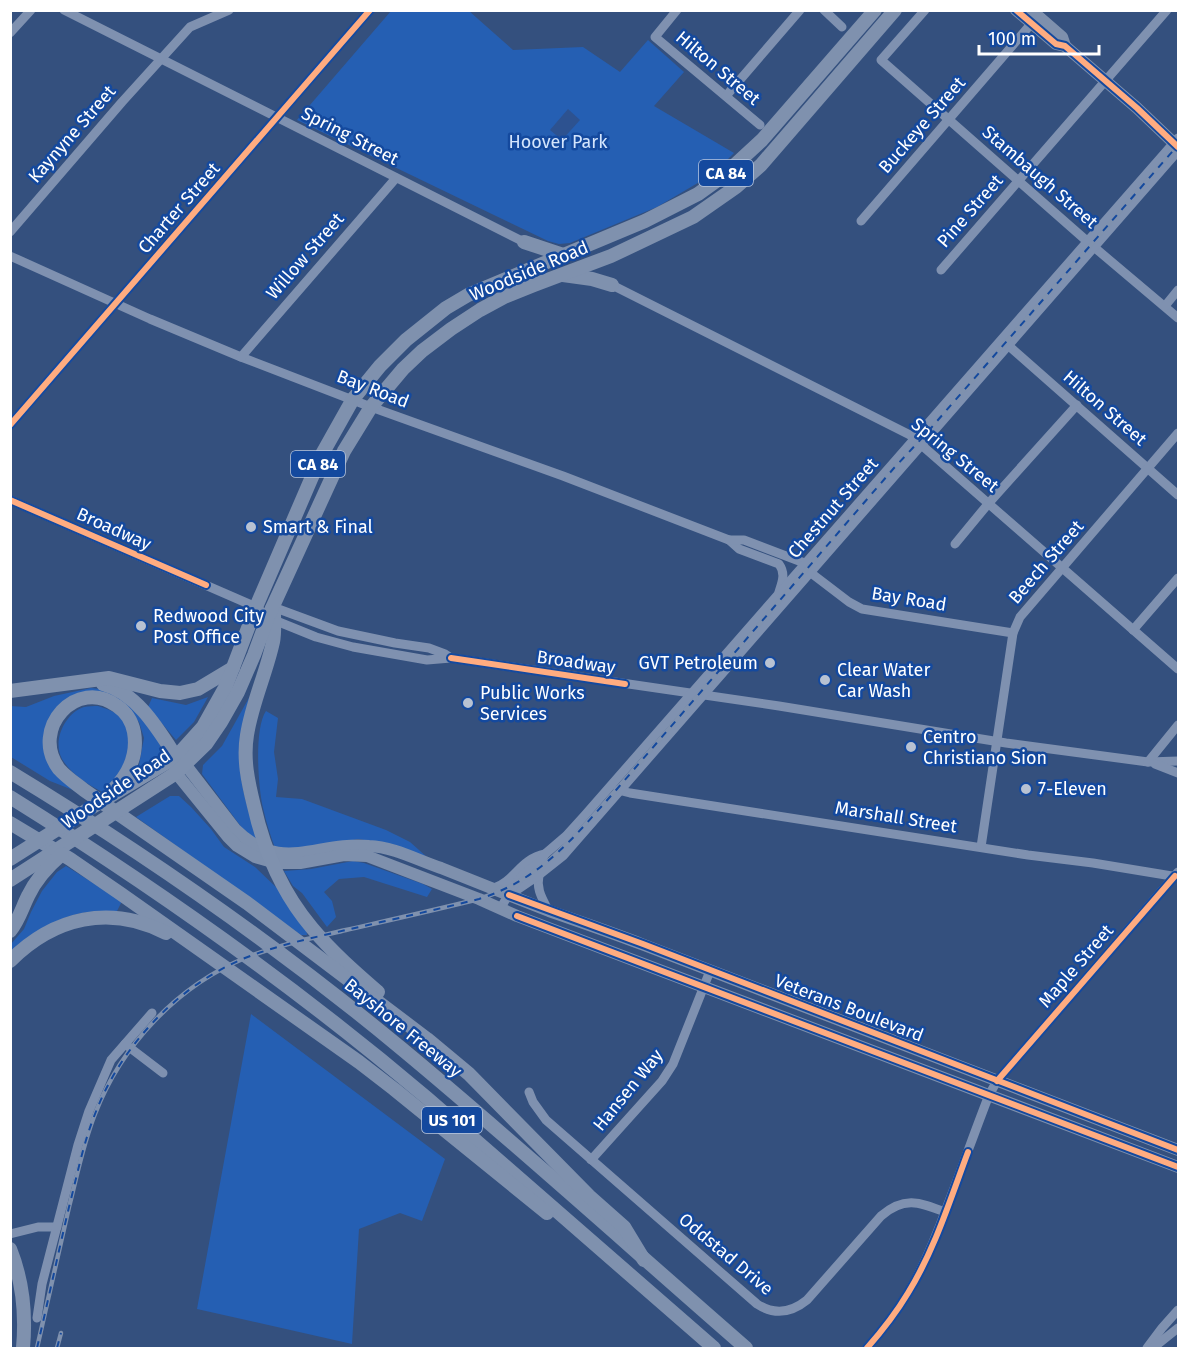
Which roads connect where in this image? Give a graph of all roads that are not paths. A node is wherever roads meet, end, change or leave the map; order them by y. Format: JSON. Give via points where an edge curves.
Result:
{"nodes":[{"id":1,"x":31,"y":10,"type":"edge"},
{"id":2,"x":64,"y":10,"type":"edge"},
{"id":3,"x":229,"y":10,"type":"edge"},
{"id":4,"x":370,"y":10,"type":"edge"},
{"id":5,"x":677,"y":10,"type":"edge"},
{"id":6,"x":800,"y":10,"type":"edge"},
{"id":7,"x":824,"y":10,"type":"edge"},
{"id":8,"x":875,"y":10,"type":"edge"},
{"id":9,"x":896,"y":10,"type":"edge"},
{"id":10,"x":925,"y":10,"type":"edge"},
{"id":11,"x":1016,"y":10,"type":"edge"},
{"id":12,"x":1167,"y":10,"type":"edge"},
{"id":13,"x":1035,"y":15,"type":"edge"},
{"id":14,"x":842,"y":27,"type":"dead end"},
{"id":15,"x":10,"y":33,"type":"edge"},
{"id":16,"x":159,"y":59,"type":"junction"},
{"id":17,"x":1105,"y":81,"type":"junction"},
{"id":18,"x":726,"y":96,"type":"junction"},
{"id":19,"x":277,"y":117,"type":"junction"},
{"id":20,"x":949,"y":119,"type":"junction"},
{"id":21,"x":760,"y":125,"type":"dead end"},
{"id":22,"x":1178,"y":144,"type":"edge"},
{"id":23,"x":396,"y":178,"type":"junction"},
{"id":24,"x":1019,"y":180,"type":"junction"},
{"id":25,"x":861,"y":220,"type":"dead end"},
{"id":26,"x":10,"y":232,"type":"edge"},
{"id":27,"x":524,"y":242,"type":"junction"},
{"id":28,"x":1092,"y":244,"type":"junction"},
{"id":29,"x":563,"y":255,"type":"junction"},
{"id":30,"x":10,"y":256,"type":"edge"},
{"id":31,"x":611,"y":256,"type":"junction"},
{"id":32,"x":528,"y":269,"type":"junction"},
{"id":33,"x":941,"y":270,"type":"dead end"},
{"id":34,"x":561,"y":274,"type":"junction"},
{"id":35,"x":612,"y":285,"type":"junction"},
{"id":36,"x":1179,"y":290,"type":"edge"},
{"id":37,"x":116,"y":303,"type":"junction"},
{"id":38,"x":1165,"y":306,"type":"junction"},
{"id":39,"x":1179,"y":318,"type":"edge"},
{"id":40,"x":1009,"y":346,"type":"junction"},
{"id":41,"x":241,"y":357,"type":"junction"},
{"id":42,"x":353,"y":399,"type":"junction"},
{"id":43,"x":1077,"y":405,"type":"junction"},
{"id":44,"x":371,"y":407,"type":"junction"},
{"id":45,"x":10,"y":425,"type":"edge"},
{"id":46,"x":1179,"y":433,"type":"edge"},
{"id":47,"x":918,"y":443,"type":"junction"},
{"id":48,"x":1148,"y":469,"type":"junction"},
{"id":49,"x":1179,"y":495,"type":"edge"},
{"id":50,"x":10,"y":500,"type":"edge"},
{"id":51,"x":988,"y":504,"type":"junction"},
{"id":52,"x":729,"y":540,"type":"junction"},
{"id":53,"x":955,"y":544,"type":"dead end"},
{"id":54,"x":809,"y":568,"type":"junction"},
{"id":55,"x":1062,"y":568,"type":"junction"},
{"id":56,"x":1179,"y":578,"type":"edge"},
{"id":57,"x":779,"y":592,"type":"junction"},
{"id":58,"x":256,"y":607,"type":"junction"},
{"id":59,"x":272,"y":614,"type":"junction"},
{"id":60,"x":1134,"y":630,"type":"junction"},
{"id":61,"x":1012,"y":633,"type":"junction"},
{"id":62,"x":233,"y":668,"type":"junction"},
{"id":63,"x":1179,"y":669,"type":"edge"},
{"id":64,"x":90,"y":680,"type":"junction"},
{"id":65,"x":10,"y":691,"type":"edge"},
{"id":66,"x":691,"y":694,"type":"junction"},
{"id":67,"x":703,"y":696,"type":"junction"},
{"id":68,"x":1179,"y":725,"type":"edge"},
{"id":69,"x":998,"y":741,"type":"junction"},
{"id":70,"x":1179,"y":761,"type":"edge"},
{"id":71,"x":1148,"y":762,"type":"junction"},
{"id":72,"x":179,"y":765,"type":"junction"},
{"id":73,"x":10,"y":772,"type":"edge"},
{"id":74,"x":1179,"y":772,"type":"edge"},
{"id":75,"x":636,"y":774,"type":"junction"},
{"id":76,"x":610,"y":786,"type":"junction"},
{"id":77,"x":621,"y":791,"type":"junction"},
{"id":78,"x":648,"y":796,"type":"junction"},
{"id":79,"x":10,"y":797,"type":"edge"},
{"id":80,"x":97,"y":804,"type":"junction"},
{"id":81,"x":123,"y":808,"type":"junction"},
{"id":82,"x":16,"y":826,"type":"edge"},
{"id":83,"x":981,"y":847,"type":"junction"},
{"id":84,"x":545,"y":854,"type":"junction"},
{"id":85,"x":10,"y":857,"type":"edge"},
{"id":86,"x":539,"y":875,"type":"junction"},
{"id":87,"x":1178,"y":875,"type":"edge"},
{"id":88,"x":10,"y":880,"type":"edge"},
{"id":89,"x":494,"y":888,"type":"junction"},
{"id":90,"x":509,"y":895,"type":"junction"},
{"id":91,"x":500,"y":909,"type":"junction"},
{"id":92,"x":548,"y":910,"type":"junction"},
{"id":93,"x":10,"y":931,"type":"edge"},
{"id":94,"x":202,"y":954,"type":"junction"},
{"id":95,"x":10,"y":961,"type":"edge"},
{"id":96,"x":710,"y":970,"type":"junction"},
{"id":97,"x":704,"y":987,"type":"junction"},
{"id":98,"x":152,"y":1012,"type":"dead end"},
{"id":99,"x":427,"y":1039,"type":"junction"},
{"id":100,"x":125,"y":1044,"type":"junction"},
{"id":101,"x":907,"y":1046,"type":"junction"},
{"id":102,"x":881,"y":1054,"type":"junction"},
{"id":103,"x":163,"y":1073,"type":"dead end"},
{"id":104,"x":997,"y":1081,"type":"junction"},
{"id":105,"x":529,"y":1092,"type":"dead end"},
{"id":106,"x":989,"y":1095,"type":"junction"},
{"id":107,"x":1179,"y":1150,"type":"edge"},
{"id":108,"x":591,"y":1160,"type":"junction"},
{"id":109,"x":1179,"y":1167,"type":"edge"},
{"id":110,"x":945,"y":1212,"type":"junction"},
{"id":111,"x":57,"y":1227,"type":"junction"},
{"id":112,"x":10,"y":1234,"type":"edge"},
{"id":113,"x":10,"y":1249,"type":"edge"},
{"id":114,"x":644,"y":1260,"type":"junction"},
{"id":115,"x":630,"y":1275,"type":"junction"},
{"id":116,"x":1179,"y":1310,"type":"edge"},
{"id":117,"x":37,"y":1318,"type":"dead end"},
{"id":118,"x":1179,"y":1328,"type":"edge"},
{"id":119,"x":23,"y":1348,"type":"edge"},
{"id":120,"x":714,"y":1348,"type":"edge"},
{"id":121,"x":746,"y":1348,"type":"edge"},
{"id":122,"x":867,"y":1348,"type":"edge"},
{"id":123,"x":1147,"y":1348,"type":"edge"},
{"id":124,"x":1153,"y":1348,"type":"edge"}],
"edges":[{"from":1,"to":15,"type":"street"},
{"from":2,"to":16,"type":"street","name":"Spring Street"},
{"from":3,"to":16,"type":"street","name":"Kaynyne Street","via":[[190,27]]},
{"from":4,"to":19,"type":"street","name":"Charter Street"},
{"from":5,"to":18,"type":"street","name":"Hilton Street","via":[[655,37]]},
{"from":6,"to":18,"type":"street"},
{"from":7,"to":14,"type":"street"},
{"from":8,"to":29,"type":"highway","name":"Woodside Road","number":"CA 84","via":[[762,140],[723,176],[672,208]]},
{"from":9,"to":31,"type":"highway","name":"Woodside Road","number":"CA 84","via":[[761,165],[736,187],[693,217]]},
{"from":10,"to":20,"type":"street","name":"Stambaugh Street","via":[[882,60]]},
{"from":11,"to":13,"type":"main road"},
{"from":12,"to":17,"type":"street","name":"Pine Street"},
{"from":13,"to":17,"type":"main road"},
{"from":13,"to":20,"type":"street","name":"Buckeye Street"},
{"from":16,"to":19,"type":"street","name":"Spring Street"},
{"from":16,"to":26,"type":"street","name":"Kaynyne Street"},
{"from":17,"to":22,"type":"main road"},
{"from":17,"to":24,"type":"street","name":"Pine Street"},
{"from":18,"to":21,"type":"street","name":"Hilton Street"},
{"from":19,"to":23,"type":"street","name":"Spring Street"},
{"from":19,"to":37,"type":"street","name":"Charter Street"},
{"from":20,"to":24,"type":"street","name":"Stambaugh Street"},
{"from":20,"to":25,"type":"street","name":"Buckeye Street"},
{"from":22,"to":28,"type":"street","name":"Chestnut Street"},
{"from":23,"to":27,"type":"street","name":"Spring Street"},
{"from":23,"to":41,"type":"street","name":"Willow Street"},
{"from":24,"to":28,"type":"street","name":"Stambaugh Street"},
{"from":24,"to":33,"type":"street","name":"Pine Street"},
{"from":27,"to":29,"type":"highway"},
{"from":27,"to":32,"type":"highway","via":[[531,256]]},
{"from":28,"to":38,"type":"street","name":"Stambaugh Street"},
{"from":28,"to":40,"type":"street","name":"Chestnut Street"},
{"from":28,"to":47,"type":"street","name":"Chestnut Street"},
{"from":29,"to":32,"type":"highway","name":"Woodside Road","number":"CA 84"},
{"from":30,"to":37,"type":"street","name":"Bay Road"},
{"from":31,"to":34,"type":"highway","name":"Woodside Road","number":"CA 84"},
{"from":31,"to":35,"type":"highway","via":[[606,273]]},
{"from":32,"to":42,"type":"highway","name":"Woodside Road","number":"CA 84","via":[[446,308],[393,352]]},
{"from":34,"to":35,"type":"highway"},
{"from":34,"to":44,"type":"highway","name":"Woodside Road","number":"CA 84","via":[[504,297],[451,329],[403,369]]},
{"from":35,"to":47,"type":"street","name":"Spring Street","via":[[910,435]]},
{"from":36,"to":38,"type":"street"},
{"from":37,"to":41,"type":"street","name":"Bay Road"},
{"from":37,"to":45,"type":"street","name":"Charter Street"},
{"from":38,"to":39,"type":"street","name":"Stambaugh Street"},
{"from":40,"to":43,"type":"street","name":"Hilton Street"},
{"from":40,"to":47,"type":"street","name":"Chestnut Street"},
{"from":41,"to":42,"type":"street","name":"Bay Road"},
{"from":42,"to":44,"type":"street","name":"Bay Road"},
{"from":42,"to":58,"type":"highway","name":"Woodside Road","number":"CA 84","via":[[321,456]]},
{"from":43,"to":48,"type":"street","name":"Hilton Street"},
{"from":43,"to":51,"type":"street"},
{"from":44,"to":52,"type":"street","name":"Bay Road"},
{"from":44,"to":59,"type":"highway","name":"Woodside Road","number":"CA 84","via":[[330,479]]},
{"from":46,"to":48,"type":"street","name":"Beech Street"},
{"from":47,"to":51,"type":"street","name":"Spring Street"},
{"from":47,"to":54,"type":"street","name":"Chestnut Street"},
{"from":48,"to":49,"type":"street","name":"Hilton Street"},
{"from":48,"to":55,"type":"street","name":"Beech Street"},
{"from":50,"to":58,"type":"street","name":"Broadway"},
{"from":51,"to":53,"type":"street"},
{"from":51,"to":55,"type":"street","name":"Spring Street"},
{"from":52,"to":54,"type":"street","name":"Bay Road","via":[[744,540]]},
{"from":52,"to":57,"type":"street","name":"Bay Road","via":[[739,549],[779,564],[784,577]]},
{"from":54,"to":57,"type":"street","name":"Chestnut Street"},
{"from":54,"to":61,"type":"street","name":"Bay Road","via":[[861,609]]},
{"from":54,"to":67,"type":"street","name":"Chestnut Street"},
{"from":55,"to":60,"type":"street","name":"Spring Street"},
{"from":55,"to":61,"type":"street","name":"Beech Street","via":[[1020,617]]},
{"from":56,"to":60,"type":"street"},
{"from":57,"to":66,"type":"street","name":"Chestnut Street"},
{"from":58,"to":59,"type":"street","name":"Broadway"},
{"from":58,"to":62,"type":"highway","name":"Woodside Road","number":"CA 84"},
{"from":59,"to":66,"type":"street","name":"Broadway","via":[[429,648],[451,658]]},
{"from":59,"to":72,"type":"highway","name":"Woodside Road","number":"CA 84","via":[[229,710],[206,744]]},
{"from":59,"to":99,"type":"highway","via":[[273,641],[250,721],[245,759],[261,832],[288,894],[312,928]]},
{"from":60,"to":63,"type":"street","name":"Spring Street"},
{"from":61,"to":69,"type":"street","name":"Beech Street"},
{"from":62,"to":64,"type":"highway","via":[[198,689],[180,693],[109,678]]},
{"from":62,"to":72,"type":"highway","name":"Woodside Road","via":[[217,704]]},
{"from":64,"to":65,"type":"highway"},
{"from":64,"to":72,"type":"highway","via":[[113,687],[132,700],[156,727]]},
{"from":66,"to":67,"type":"street","name":"Broadway"},
{"from":66,"to":76,"type":"street","name":"Chestnut Street"},
{"from":67,"to":69,"type":"street","name":"Broadway"},
{"from":67,"to":75,"type":"street","name":"Chestnut Street"},
{"from":68,"to":71,"type":"street"},
{"from":69,"to":71,"type":"street","name":"Broadway"},
{"from":69,"to":83,"type":"street","name":"Beech Street"},
{"from":70,"to":71,"type":"street","name":"Broadway"},
{"from":71,"to":74,"type":"street","name":"Broadway"},
{"from":72,"to":80,"type":"highway","name":"Woodside Road"},
{"from":72,"to":81,"type":"highway","name":"Woodside Road","number":"CA 84"},
{"from":72,"to":89,"type":"main road","name":"Veterans Boulevard","via":[[235,829],[260,848],[301,854],[348,846],[382,847]]},
{"from":72,"to":91,"type":"main road","name":"Veterans Boulevard","via":[[228,837],[255,857],[289,864],[344,855],[367,856]]},
{"from":73,"to":114,"type":"highway","name":"Bayshore Freeway","number":"US 101","via":[[190,888],[293,963],[425,1068]]},
{"from":75,"to":77,"type":"street","name":"Chestnut Street"},
{"from":75,"to":78,"type":"street","via":[[638,788]]},
{"from":76,"to":77,"type":"street","name":"Marshall Street"},
{"from":76,"to":84,"type":"street","name":"Chestnut Street"},
{"from":77,"to":78,"type":"street","name":"Marshall Street"},
{"from":77,"to":86,"type":"street","name":"Chestnut Street","via":[[563,856]]},
{"from":78,"to":83,"type":"street","name":"Marshall Street"},
{"from":79,"to":115,"type":"highway","number":"US 101","via":[[176,905],[268,972],[387,1064]]},
{"from":80,"to":85,"type":"highway","name":"Woodside Road"},
{"from":80,"to":99,"type":"highway","via":[[114,789],[126,774],[135,743],[126,714],[97,698],[70,704],[53,723],[51,753],[60,769],[84,790],[129,821],[212,879],[277,926]]},
{"from":81,"to":88,"type":"highway","name":"Woodside Road"},
{"from":81,"to":93,"type":"highway","via":[[51,863],[33,886]]},
{"from":82,"to":94,"type":"highway","via":[[70,859]]},
{"from":83,"to":87,"type":"street","name":"Marshall Street"},
{"from":84,"to":89,"type":"street","via":[[535,856],[507,882]]},
{"from":84,"to":90,"type":"street","name":"Chestnut Street"},
{"from":86,"to":90,"type":"street","name":"Chestnut Street"},
{"from":86,"to":92,"type":"street","via":[[538,888]]},
{"from":87,"to":104,"type":"street","name":"Maple Street"},
{"from":89,"to":90,"type":"main road","name":"Veterans Boulevard"},
{"from":90,"to":91,"type":"street","name":"Chestnut Street"},
{"from":90,"to":92,"type":"main road","name":"Veterans Boulevard"},
{"from":91,"to":97,"type":"main road","name":"Veterans Boulevard"},
{"from":92,"to":96,"type":"main road","name":"Veterans Boulevard"},
{"from":94,"to":95,"type":"highway","via":[[147,924],[100,917],[52,931]]},
{"from":94,"to":115,"type":"highway","via":[[394,1089],[531,1201]]},
{"from":96,"to":97,"type":"street","name":"Hansen Way"},
{"from":96,"to":101,"type":"main road","name":"Veterans Boulevard"},
{"from":97,"to":102,"type":"main road","name":"Veterans Boulevard"},
{"from":97,"to":108,"type":"street","name":"Hansen Way","via":[[668,1072]]},
{"from":98,"to":100,"type":"street"},
{"from":99,"to":114,"type":"highway","via":[[469,1074],[624,1227]]},
{"from":100,"to":103,"type":"street"},
{"from":100,"to":111,"type":"street","via":[[111,1060],[88,1111]]},
{"from":101,"to":102,"type":"main road"},
{"from":101,"to":104,"type":"main road","name":"Veterans Boulevard"},
{"from":102,"to":106,"type":"main road","name":"Veterans Boulevard"},
{"from":104,"to":106,"type":"street","name":"Maple Street"},
{"from":104,"to":107,"type":"main road","name":"Veterans Boulevard"},
{"from":105,"to":108,"type":"street","name":"Oddstad Drive","via":[[546,1120]]},
{"from":106,"to":109,"type":"main road","name":"Veterans Boulevard"},
{"from":106,"to":110,"type":"street","name":"Maple Street"},
{"from":108,"to":110,"type":"street","name":"Oddstad Drive","via":[[757,1304],[773,1311],[791,1310],[807,1300],[894,1206],[917,1202]]},
{"from":110,"to":122,"type":"street","name":"Maple Street","via":[[909,1292]]},
{"from":111,"to":112,"type":"street"},
{"from":111,"to":117,"type":"street"},
{"from":113,"to":119,"type":"highway","via":[[23,1299]]},
{"from":114,"to":121,"type":"highway","name":"Bayshore Freeway","number":"US 101"},
{"from":115,"to":120,"type":"highway","number":"US 101"},
{"from":116,"to":123,"type":"street"},
{"from":118,"to":124,"type":"street"}]}
